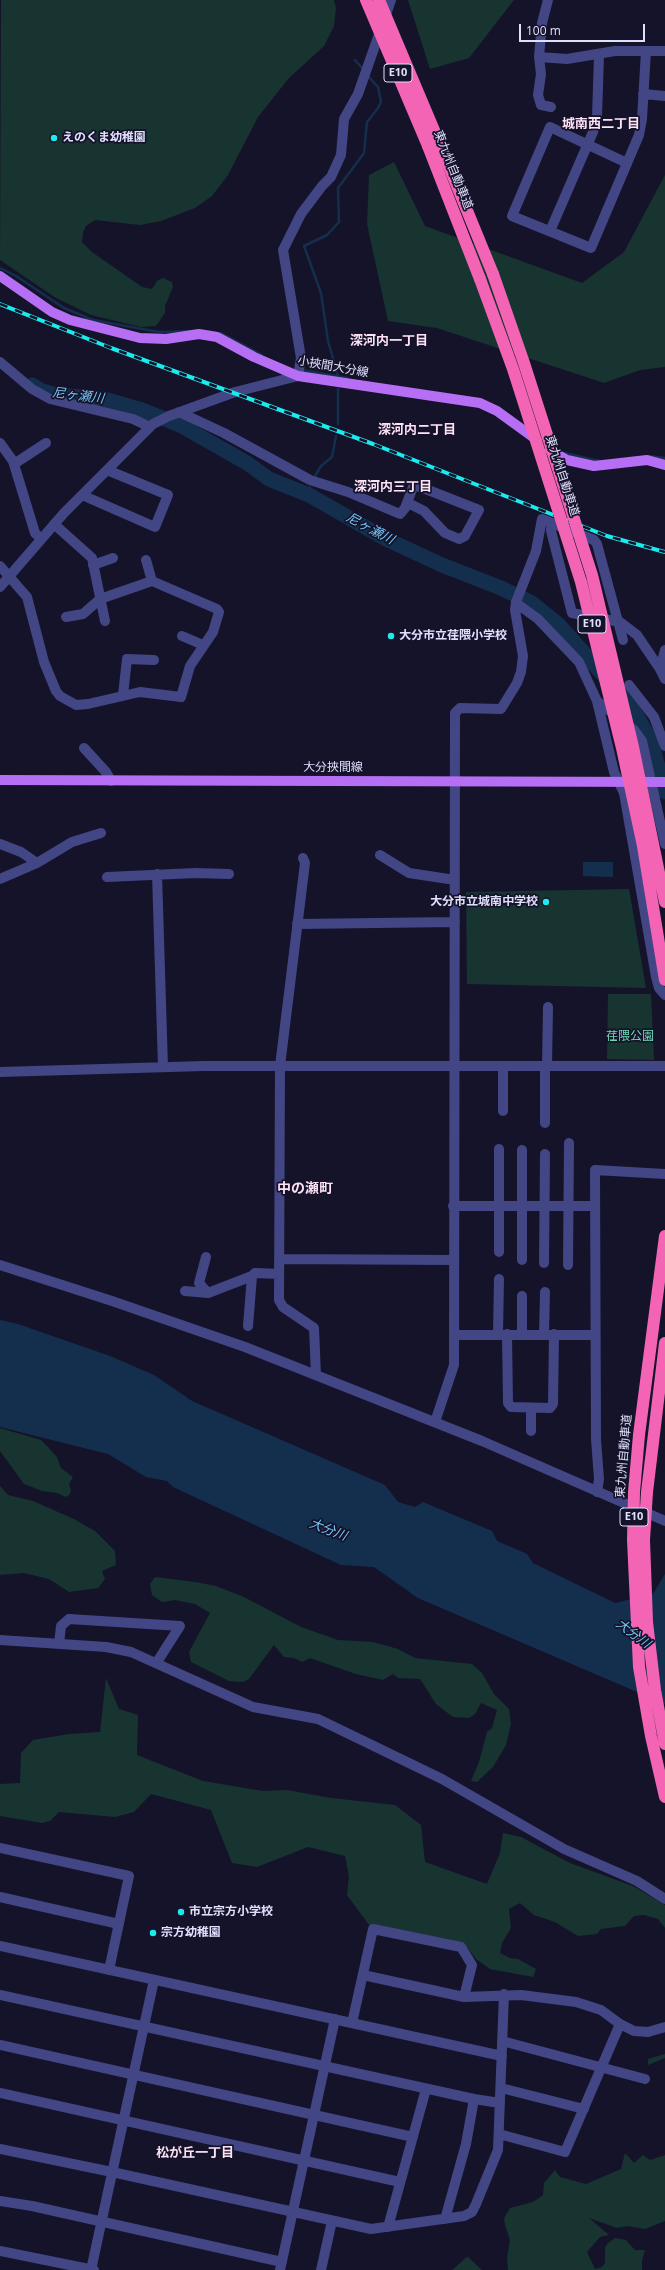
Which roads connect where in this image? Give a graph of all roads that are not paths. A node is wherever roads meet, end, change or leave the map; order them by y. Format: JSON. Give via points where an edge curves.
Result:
{"nodes":[{"id":1,"x":366,"y":0,"type":"edge"},
{"id":2,"x":379,"y":0,"type":"edge"},
{"id":3,"x":391,"y":0,"type":"edge"},
{"id":4,"x":548,"y":0,"type":"edge"},
{"id":5,"x":646,"y":51,"type":"junction"},
{"id":6,"x":665,"y":51,"type":"edge"},
{"id":7,"x":599,"y":55,"type":"junction"},
{"id":8,"x":539,"y":57,"type":"junction"},
{"id":9,"x":644,"y":94,"type":"junction"},
{"id":10,"x":665,"y":96,"type":"edge"},
{"id":11,"x":551,"y":107,"type":"dead end"},
{"id":12,"x":434,"y":144,"type":"junction"},
{"id":13,"x":588,"y":145,"type":"junction"},
{"id":14,"x":627,"y":163,"type":"junction"},
{"id":15,"x":550,"y":231,"type":"junction"},
{"id":16,"x":0,"y":276,"type":"edge"},
{"id":17,"x":0,"y":362,"type":"edge"},
{"id":18,"x":298,"y":376,"type":"junction"},
{"id":19,"x":178,"y":413,"type":"junction"},
{"id":20,"x":152,"y":425,"type":"junction"},
{"id":21,"x":0,"y":443,"type":"edge"},
{"id":22,"x":46,"y":443,"type":"dead end"},
{"id":23,"x":14,"y":464,"type":"junction"},
{"id":24,"x":665,"y":465,"type":"edge"},
{"id":25,"x":107,"y":470,"type":"junction"},
{"id":26,"x":82,"y":495,"type":"junction"},
{"id":27,"x":408,"y":502,"type":"junction"},
{"id":28,"x":54,"y":524,"type":"junction"},
{"id":29,"x":555,"y":524,"type":"junction"},
{"id":30,"x":41,"y":539,"type":"junction"},
{"id":31,"x":113,"y":558,"type":"dead end"},
{"id":32,"x":146,"y":560,"type":"dead end"},
{"id":33,"x":93,"y":565,"type":"junction"},
{"id":34,"x":0,"y":566,"type":"edge"},
{"id":35,"x":8,"y":577,"type":"junction"},
{"id":36,"x":152,"y":581,"type":"junction"},
{"id":37,"x":0,"y":586,"type":"edge"},
{"id":38,"x":100,"y":599,"type":"junction"},
{"id":39,"x":516,"y":604,"type":"junction"},
{"id":40,"x":66,"y":617,"type":"dead end"},
{"id":41,"x":105,"y":621,"type":"dead end"},
{"id":42,"x":620,"y":622,"type":"junction"},
{"id":43,"x":182,"y":636,"type":"dead end"},
{"id":44,"x":623,"y":640,"type":"dead end"},
{"id":45,"x":203,"y":645,"type":"junction"},
{"id":46,"x":665,"y":650,"type":"edge"},
{"id":47,"x":154,"y":660,"type":"dead end"},
{"id":48,"x":660,"y":669,"type":"junction"},
{"id":49,"x":665,"y":679,"type":"edge"},
{"id":50,"x":629,"y":685,"type":"dead end"},
{"id":51,"x":123,"y":695,"type":"junction"},
{"id":52,"x":597,"y":701,"type":"junction"},
{"id":53,"x":665,"y":746,"type":"edge"},
{"id":54,"x":84,"y":748,"type":"dead end"},
{"id":55,"x":0,"y":780,"type":"edge"},
{"id":56,"x":111,"y":781,"type":"junction"},
{"id":57,"x":456,"y":781,"type":"junction"},
{"id":58,"x":618,"y":781,"type":"junction"},
{"id":59,"x":652,"y":782,"type":"junction"},
{"id":60,"x":665,"y":782,"type":"edge"},
{"id":61,"x":101,"y":833,"type":"dead end"},
{"id":62,"x":0,"y":844,"type":"edge"},
{"id":63,"x":665,"y":844,"type":"edge"},
{"id":64,"x":380,"y":855,"type":"dead end"},
{"id":65,"x":303,"y":858,"type":"dead end"},
{"id":66,"x":38,"y":863,"type":"junction"},
{"id":67,"x":157,"y":874,"type":"junction"},
{"id":68,"x":229,"y":874,"type":"dead end"},
{"id":69,"x":107,"y":877,"type":"dead end"},
{"id":70,"x":0,"y":879,"type":"edge"},
{"id":71,"x":455,"y":880,"type":"junction"},
{"id":72,"x":665,"y":902,"type":"edge"},
{"id":73,"x":455,"y":922,"type":"junction"},
{"id":74,"x":297,"y":924,"type":"junction"},
{"id":75,"x":665,"y":980,"type":"edge"},
{"id":76,"x":665,"y":995,"type":"edge"},
{"id":77,"x":548,"y":1007,"type":"dead end"},
{"id":78,"x":280,"y":1066,"type":"junction"},
{"id":79,"x":455,"y":1066,"type":"junction"},
{"id":80,"x":503,"y":1066,"type":"junction"},
{"id":81,"x":546,"y":1066,"type":"junction"},
{"id":82,"x":665,"y":1066,"type":"edge"},
{"id":83,"x":163,"y":1067,"type":"junction"},
{"id":84,"x":0,"y":1072,"type":"edge"},
{"id":85,"x":503,"y":1111,"type":"dead end"},
{"id":86,"x":545,"y":1123,"type":"dead end"},
{"id":87,"x":569,"y":1143,"type":"dead end"},
{"id":88,"x":499,"y":1149,"type":"dead end"},
{"id":89,"x":522,"y":1150,"type":"dead end"},
{"id":90,"x":545,"y":1154,"type":"dead end"},
{"id":91,"x":665,"y":1174,"type":"edge"},
{"id":92,"x":453,"y":1206,"type":"junction"},
{"id":93,"x":499,"y":1206,"type":"junction"},
{"id":94,"x":522,"y":1206,"type":"junction"},
{"id":95,"x":545,"y":1206,"type":"junction"},
{"id":96,"x":568,"y":1206,"type":"junction"},
{"id":97,"x":595,"y":1206,"type":"junction"},
{"id":98,"x":665,"y":1236,"type":"edge"},
{"id":99,"x":499,"y":1252,"type":"dead end"},
{"id":100,"x":206,"y":1257,"type":"dead end"},
{"id":101,"x":279,"y":1259,"type":"junction"},
{"id":102,"x":454,"y":1260,"type":"junction"},
{"id":103,"x":522,"y":1260,"type":"dead end"},
{"id":104,"x":544,"y":1263,"type":"dead end"},
{"id":105,"x":0,"y":1265,"type":"edge"},
{"id":106,"x":568,"y":1265,"type":"dead end"},
{"id":107,"x":279,"y":1274,"type":"junction"},
{"id":108,"x":252,"y":1276,"type":"junction"},
{"id":109,"x":499,"y":1279,"type":"dead end"},
{"id":110,"x":185,"y":1291,"type":"dead end"},
{"id":111,"x":545,"y":1292,"type":"dead end"},
{"id":112,"x":208,"y":1294,"type":"junction"},
{"id":113,"x":522,"y":1296,"type":"dead end"},
{"id":114,"x":248,"y":1326,"type":"dead end"},
{"id":115,"x":503,"y":1334,"type":"junction"},
{"id":116,"x":522,"y":1334,"type":"junction"},
{"id":117,"x":549,"y":1334,"type":"junction"},
{"id":118,"x":454,"y":1335,"type":"junction"},
{"id":119,"x":595,"y":1335,"type":"junction"},
{"id":120,"x":665,"y":1343,"type":"edge"},
{"id":121,"x":316,"y":1374,"type":"junction"},
{"id":122,"x":531,"y":1408,"type":"junction"},
{"id":123,"x":435,"y":1422,"type":"junction"},
{"id":124,"x":531,"y":1431,"type":"dead end"},
{"id":125,"x":597,"y":1492,"type":"junction"},
{"id":126,"x":665,"y":1521,"type":"edge"},
{"id":127,"x":0,"y":1640,"type":"edge"},
{"id":128,"x":59,"y":1644,"type":"junction"},
{"id":129,"x":158,"y":1662,"type":"junction"},
{"id":130,"x":665,"y":1744,"type":"edge"},
{"id":131,"x":665,"y":1797,"type":"edge"},
{"id":132,"x":0,"y":1848,"type":"edge"},
{"id":133,"x":0,"y":1897,"type":"edge"},
{"id":134,"x":665,"y":1899,"type":"edge"},
{"id":135,"x":119,"y":1924,"type":"junction"},
{"id":136,"x":0,"y":1946,"type":"edge"},
{"id":137,"x":109,"y":1970,"type":"junction"},
{"id":138,"x":363,"y":1975,"type":"junction"},
{"id":139,"x":154,"y":1980,"type":"junction"},
{"id":140,"x":504,"y":1994,"type":"junction"},
{"id":141,"x":0,"y":1995,"type":"edge"},
{"id":142,"x":464,"y":1998,"type":"junction"},
{"id":143,"x":335,"y":2019,"type":"junction"},
{"id":144,"x":352,"y":2023,"type":"junction"},
{"id":145,"x":620,"y":2024,"type":"junction"},
{"id":146,"x":144,"y":2027,"type":"junction"},
{"id":147,"x":665,"y":2027,"type":"edge"},
{"id":148,"x":502,"y":2041,"type":"junction"},
{"id":149,"x":0,"y":2045,"type":"edge"},
{"id":150,"x":502,"y":2056,"type":"junction"},
{"id":151,"x":324,"y":2066,"type":"junction"},
{"id":152,"x":603,"y":2066,"type":"junction"},
{"id":153,"x":133,"y":2075,"type":"junction"},
{"id":154,"x":645,"y":2079,"type":"dead end"},
{"id":155,"x":501,"y":2088,"type":"junction"},
{"id":156,"x":426,"y":2089,"type":"junction"},
{"id":157,"x":0,"y":2093,"type":"edge"},
{"id":158,"x":474,"y":2099,"type":"junction"},
{"id":159,"x":500,"y":2103,"type":"junction"},
{"id":160,"x":584,"y":2109,"type":"junction"},
{"id":161,"x":314,"y":2115,"type":"junction"},
{"id":162,"x":123,"y":2120,"type":"junction"},
{"id":163,"x":499,"y":2134,"type":"junction"},
{"id":164,"x":413,"y":2137,"type":"junction"},
{"id":165,"x":0,"y":2149,"type":"edge"},
{"id":166,"x":304,"y":2161,"type":"junction"},
{"id":167,"x":112,"y":2172,"type":"junction"},
{"id":168,"x":400,"y":2182,"type":"junction"},
{"id":169,"x":0,"y":2201,"type":"edge"},
{"id":170,"x":293,"y":2212,"type":"junction"},
{"id":171,"x":445,"y":2219,"type":"junction"},
{"id":172,"x":332,"y":2221,"type":"junction"},
{"id":173,"x":101,"y":2222,"type":"junction"},
{"id":174,"x":388,"y":2227,"type":"junction"},
{"id":175,"x":0,"y":2250,"type":"edge"},
{"id":176,"x":281,"y":2266,"type":"edge"},
{"id":177,"x":324,"y":2269,"type":"edge"},
{"id":178,"x":92,"y":2270,"type":"edge"}],
"edges":[{"from":1,"to":12,"type":"highway","name":"東九州自動車道","number":"E10","bridge":true},
{"from":2,"to":12,"type":"highway","name":"東九州自動車道","number":"E10","bridge":true},
{"from":3,"to":18,"type":"street","via":[[358,94],[344,119],[341,155],[331,177],[301,214],[283,250],[300,352]]},
{"from":4,"to":8,"type":"street","via":[[542,23]]},
{"from":5,"to":6,"type":"street"},
{"from":5,"to":7,"type":"street","via":[[615,51]]},
{"from":5,"to":9,"type":"street"},
{"from":7,"to":8,"type":"street","via":[[567,59]]},
{"from":7,"to":13,"type":"street","via":[[597,118]]},
{"from":8,"to":11,"type":"street","via":[[541,74],[538,96],[541,105]]},
{"from":9,"to":10,"type":"street"},
{"from":9,"to":14,"type":"street","via":[[639,135]]},
{"from":12,"to":72,"type":"highway","name":"東九州自動車道","number":"E10","bridge":true,"via":[[493,274],[592,575],[634,747]]},
{"from":12,"to":75,"type":"highway","name":"東九州自動車道","number":"E10","bridge":true,"via":[[513,369],[581,582],[643,846]]},
{"from":13,"to":14,"type":"street"},
{"from":13,"to":15,"type":"street"},
{"from":13,"to":15,"type":"street","via":[[550,127],[542,144],[512,216]]},
{"from":14,"to":15,"type":"street","via":[[591,248]]},
{"from":16,"to":18,"type":"main road","name":"小挾間大分線","via":[[52,312],[70,320],[140,338],[166,339],[199,334],[217,337]]},
{"from":17,"to":20,"type":"street","via":[[32,389],[50,399]]},
{"from":18,"to":19,"type":"street","via":[[235,392]]},
{"from":18,"to":24,"type":"main road","name":"小挾間大分線","via":[[480,403],[497,411],[567,460],[599,466],[647,460]]},
{"from":19,"to":20,"type":"street"},
{"from":19,"to":27,"type":"street","via":[[218,430],[310,480],[348,492],[400,514]]},
{"from":20,"to":25,"type":"street"},
{"from":21,"to":23,"type":"street"},
{"from":22,"to":23,"type":"street"},
{"from":23,"to":30,"type":"street","via":[[35,533]]},
{"from":25,"to":26,"type":"street"},
{"from":25,"to":26,"type":"street","via":[[168,495],[155,527]]},
{"from":26,"to":28,"type":"street"},
{"from":27,"to":27,"type":"street","via":[[413,487],[418,486],[479,510],[465,536],[459,539],[445,533],[424,511]]},
{"from":28,"to":30,"type":"street"},
{"from":28,"to":33,"type":"street","via":[[90,556]]},
{"from":29,"to":39,"type":"street","via":[[541,520],[536,551]]},
{"from":29,"to":42,"type":"street","via":[[594,540],[597,544]]},
{"from":29,"to":42,"type":"street","via":[[551,531],[572,613]]},
{"from":30,"to":35,"type":"street"},
{"from":31,"to":33,"type":"street"},
{"from":32,"to":36,"type":"street"},
{"from":33,"to":38,"type":"street"},
{"from":34,"to":35,"type":"street"},
{"from":35,"to":37,"type":"street"},
{"from":35,"to":51,"type":"street","via":[[27,597],[44,662],[60,696],[80,705]]},
{"from":36,"to":38,"type":"street"},
{"from":36,"to":45,"type":"street","via":[[218,610],[213,632]]},
{"from":38,"to":40,"type":"street","via":[[83,614]]},
{"from":38,"to":41,"type":"street"},
{"from":39,"to":52,"type":"street","via":[[538,619],[579,662]]},
{"from":39,"to":57,"type":"street","via":[[523,648],[522,672],[501,709],[460,708],[455,713]]},
{"from":42,"to":44,"type":"street"},
{"from":42,"to":48,"type":"street","via":[[637,634]]},
{"from":43,"to":45,"type":"street"},
{"from":45,"to":51,"type":"street","via":[[190,666],[181,697],[148,692]]},
{"from":46,"to":48,"type":"street"},
{"from":47,"to":51,"type":"street","via":[[127,659]]},
{"from":48,"to":49,"type":"street"},
{"from":50,"to":53,"type":"street","via":[[654,717]]},
{"from":52,"to":58,"type":"street","via":[[609,755]]},
{"from":52,"to":59,"type":"street","via":[[634,730],[642,741]]},
{"from":54,"to":56,"type":"street"},
{"from":55,"to":56,"type":"main road","name":"大分挾間線"},
{"from":56,"to":57,"type":"main road","name":"大分挾間線"},
{"from":57,"to":58,"type":"main road","name":"大分挾間線"},
{"from":57,"to":71,"type":"street"},
{"from":58,"to":59,"type":"main road","name":"大分挾間線"},
{"from":58,"to":76,"type":"street","via":[[624,793],[656,977],[659,988]]},
{"from":59,"to":60,"type":"main road","name":"大分挾間線"},
{"from":59,"to":63,"type":"street"},
{"from":61,"to":66,"type":"street","via":[[72,842]]},
{"from":62,"to":66,"type":"street","via":[[21,852]]},
{"from":64,"to":71,"type":"street","via":[[409,874]]},
{"from":65,"to":74,"type":"street","via":[[305,863]]},
{"from":66,"to":70,"type":"street"},
{"from":67,"to":68,"type":"street"},
{"from":67,"to":69,"type":"street"},
{"from":67,"to":83,"type":"street"},
{"from":71,"to":73,"type":"street"},
{"from":73,"to":74,"type":"street"},
{"from":73,"to":79,"type":"street"},
{"from":74,"to":78,"type":"street"},
{"from":77,"to":81,"type":"street"},
{"from":78,"to":79,"type":"street"},
{"from":78,"to":83,"type":"street"},
{"from":78,"to":101,"type":"street"},
{"from":79,"to":80,"type":"street"},
{"from":79,"to":92,"type":"street"},
{"from":80,"to":81,"type":"street"},
{"from":80,"to":85,"type":"street"},
{"from":81,"to":82,"type":"street"},
{"from":81,"to":86,"type":"street"},
{"from":83,"to":84,"type":"street"},
{"from":87,"to":96,"type":"street"},
{"from":88,"to":93,"type":"street"},
{"from":89,"to":94,"type":"street"},
{"from":90,"to":95,"type":"street"},
{"from":91,"to":97,"type":"street","via":[[595,1170]]},
{"from":92,"to":93,"type":"street"},
{"from":92,"to":102,"type":"street"},
{"from":93,"to":94,"type":"street"},
{"from":93,"to":99,"type":"street"},
{"from":94,"to":95,"type":"street"},
{"from":94,"to":103,"type":"street"},
{"from":95,"to":96,"type":"street"},
{"from":95,"to":104,"type":"street"},
{"from":96,"to":97,"type":"street"},
{"from":96,"to":106,"type":"street"},
{"from":97,"to":119,"type":"street"},
{"from":98,"to":131,"type":"highway","name":"東九州自動車道","number":"E10","bridge":true,"via":[[634,1492],[633,1540],[639,1667]]},
{"from":100,"to":112,"type":"street","via":[[199,1283]]},
{"from":101,"to":102,"type":"street"},
{"from":101,"to":107,"type":"street"},
{"from":102,"to":118,"type":"street"},
{"from":105,"to":121,"type":"street","via":[[188,1327]]},
{"from":107,"to":108,"type":"street","via":[[255,1273]]},
{"from":107,"to":121,"type":"street","via":[[280,1304],[315,1331]]},
{"from":108,"to":112,"type":"street"},
{"from":108,"to":114,"type":"street"},
{"from":109,"to":115,"type":"street"},
{"from":110,"to":112,"type":"street"},
{"from":111,"to":117,"type":"street"},
{"from":113,"to":116,"type":"street"},
{"from":115,"to":116,"type":"street"},
{"from":115,"to":118,"type":"street"},
{"from":115,"to":122,"type":"street","via":[[508,1403],[512,1407]]},
{"from":116,"to":117,"type":"street"},
{"from":117,"to":119,"type":"street"},
{"from":117,"to":122,"type":"street","via":[[553,1404],[550,1408]]},
{"from":118,"to":123,"type":"street","via":[[454,1365]]},
{"from":119,"to":125,"type":"street","via":[[596,1439],[599,1470]]},
{"from":120,"to":130,"type":"highway","number":"E10","bridge":true,"via":[[647,1492],[644,1540],[647,1622],[655,1690]]},
{"from":121,"to":123,"type":"street"},
{"from":122,"to":124,"type":"street"},
{"from":123,"to":125,"type":"street"},
{"from":125,"to":126,"type":"street"},
{"from":127,"to":128,"type":"street"},
{"from":128,"to":129,"type":"street","via":[[123,1650]]},
{"from":128,"to":129,"type":"street","via":[[61,1626],[68,1619],[180,1626]]},
{"from":129,"to":134,"type":"street","via":[[253,1707],[305,1716],[334,1726],[462,1789],[573,1854],[637,1881]]},
{"from":132,"to":135,"type":"street","via":[[129,1876]]},
{"from":133,"to":135,"type":"street"},
{"from":135,"to":137,"type":"street"},
{"from":136,"to":137,"type":"street"},
{"from":137,"to":139,"type":"street"},
{"from":138,"to":142,"type":"street"},
{"from":138,"to":142,"type":"street","via":[[373,1928],[461,1947],[472,1965]]},
{"from":138,"to":144,"type":"street"},
{"from":139,"to":143,"type":"street"},
{"from":139,"to":146,"type":"street"},
{"from":140,"to":142,"type":"street"},
{"from":140,"to":145,"type":"street","via":[[579,2003],[601,2010]]},
{"from":140,"to":148,"type":"street"},
{"from":141,"to":146,"type":"street"},
{"from":143,"to":144,"type":"street"},
{"from":143,"to":151,"type":"street"},
{"from":144,"to":150,"type":"street"},
{"from":145,"to":147,"type":"street","via":[[641,2032]]},
{"from":145,"to":152,"type":"street"},
{"from":146,"to":151,"type":"street"},
{"from":146,"to":153,"type":"street"},
{"from":148,"to":150,"type":"street"},
{"from":148,"to":152,"type":"street"},
{"from":149,"to":153,"type":"street"},
{"from":150,"to":155,"type":"street"},
{"from":151,"to":156,"type":"street"},
{"from":151,"to":161,"type":"street"},
{"from":152,"to":154,"type":"street"},
{"from":152,"to":160,"type":"street"},
{"from":153,"to":161,"type":"street"},
{"from":153,"to":162,"type":"street"},
{"from":155,"to":159,"type":"street"},
{"from":155,"to":160,"type":"street"},
{"from":156,"to":158,"type":"street"},
{"from":156,"to":164,"type":"street"},
{"from":157,"to":162,"type":"street"},
{"from":158,"to":159,"type":"street"},
{"from":158,"to":171,"type":"street","via":[[466,2144]]},
{"from":159,"to":163,"type":"street"},
{"from":160,"to":163,"type":"street","via":[[565,2152]]},
{"from":161,"to":164,"type":"street"},
{"from":161,"to":166,"type":"street"},
{"from":162,"to":166,"type":"street"},
{"from":162,"to":167,"type":"street"},
{"from":163,"to":171,"type":"street","via":[[496,2158],[472,2212]]},
{"from":164,"to":168,"type":"street"},
{"from":165,"to":167,"type":"street"},
{"from":166,"to":168,"type":"street"},
{"from":166,"to":170,"type":"street"},
{"from":167,"to":170,"type":"street"},
{"from":167,"to":173,"type":"street"},
{"from":168,"to":174,"type":"street"},
{"from":169,"to":173,"type":"street"},
{"from":170,"to":172,"type":"street"},
{"from":170,"to":176,"type":"street"},
{"from":171,"to":174,"type":"street"},
{"from":172,"to":174,"type":"street","via":[[371,2229]]},
{"from":172,"to":177,"type":"street"},
{"from":173,"to":176,"type":"street"},
{"from":173,"to":178,"type":"street"},
{"from":175,"to":178,"type":"street"}]}
